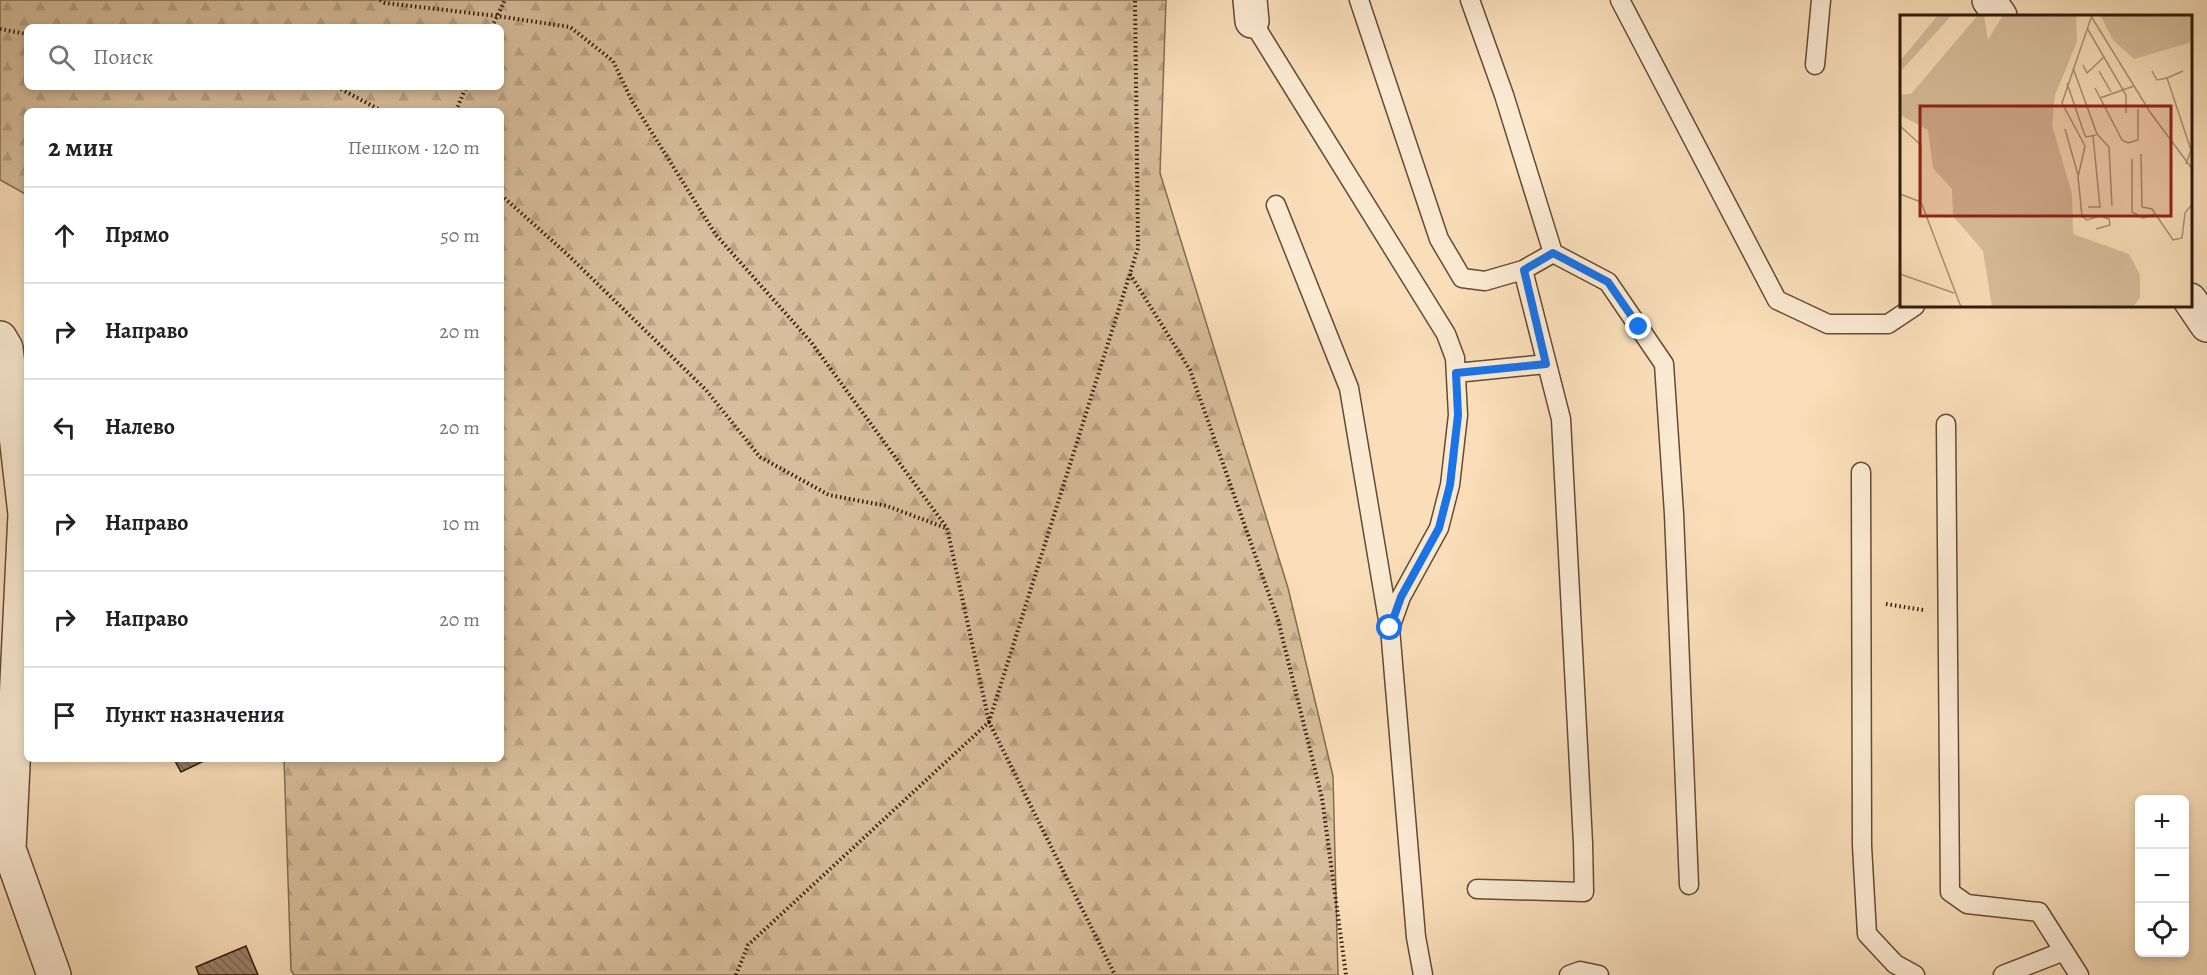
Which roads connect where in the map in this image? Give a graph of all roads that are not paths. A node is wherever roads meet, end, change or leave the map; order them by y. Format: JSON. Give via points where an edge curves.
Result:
{"nodes":[{"id":1,"x":1359,"y":0,"type":"edge"},
{"id":2,"x":1470,"y":0,"type":"edge"},
{"id":3,"x":1620,"y":0,"type":"edge"},
{"id":4,"x":1821,"y":0,"type":"edge"},
{"id":5,"x":1989,"y":0,"type":"edge"},
{"id":6,"x":1251,"y":10,"type":"edge"},
{"id":7,"x":1999,"y":15,"type":"edge"},
{"id":8,"x":1815,"y":65,"type":"dead end"},
{"id":9,"x":1276,"y":205,"type":"dead end"},
{"id":10,"x":1553,"y":253,"type":"junction"},
{"id":11,"x":1524,"y":270,"type":"junction"},
{"id":12,"x":2192,"y":303,"type":"edge"},
{"id":13,"x":1912,"y":308,"type":"edge"},
{"id":14,"x":2207,"y":325,"type":"edge"},
{"id":15,"x":0,"y":338,"type":"edge"},
{"id":16,"x":1546,"y":364,"type":"junction"},
{"id":17,"x":1456,"y":373,"type":"junction"},
{"id":18,"x":1946,"y":424,"type":"dead end"},
{"id":19,"x":1861,"y":472,"type":"dead end"},
{"id":20,"x":24,"y":505,"type":"edge"},
{"id":21,"x":24,"y":530,"type":"edge"},
{"id":22,"x":1390,"y":628,"type":"junction"},
{"id":23,"x":4,"y":848,"type":"edge"},
{"id":24,"x":1689,"y":885,"type":"dead end"},
{"id":25,"x":1477,"y":889,"type":"dead end"},
{"id":26,"x":2064,"y":951,"type":"junction"},
{"id":27,"x":54,"y":975,"type":"edge"},
{"id":28,"x":1423,"y":975,"type":"edge"},
{"id":29,"x":1569,"y":975,"type":"edge"},
{"id":30,"x":1599,"y":975,"type":"edge"},
{"id":31,"x":1915,"y":975,"type":"edge"},
{"id":32,"x":2003,"y":975,"type":"edge"},
{"id":33,"x":2079,"y":975,"type":"edge"}],
"edges":[{"from":1,"to":11,"type":"lane","via":[[1439,239],[1462,278],[1485,280]]},
{"from":2,"to":10,"type":"lane"},
{"from":3,"to":13,"type":"lane","via":[[1777,300],[1828,324],[1888,324]]},
{"from":4,"to":8,"type":"lane"},
{"from":5,"to":7,"type":"street"},
{"from":6,"to":17,"type":"lane","via":[[1446,334]]},
{"from":9,"to":22,"type":"lane","via":[[1349,388]]},
{"from":10,"to":11,"type":"lane"},
{"from":10,"to":24,"type":"lane","via":[[1608,282],[1664,364]]},
{"from":11,"to":16,"type":"lane"},
{"from":12,"to":14,"type":"street"},
{"from":15,"to":20,"type":"street","via":[[6,348]]},
{"from":16,"to":17,"type":"lane"},
{"from":16,"to":25,"type":"lane","via":[[1561,419],[1584,892]]},
{"from":17,"to":22,"type":"lane","via":[[1457,426],[1450,485],[1439,528],[1401,597]]},
{"from":18,"to":26,"type":"lane","via":[[1950,892],[1967,904],[2039,912]]},
{"from":19,"to":31,"type":"lane","via":[[1862,846],[1867,934],[1895,964]]},
{"from":21,"to":23,"type":"street"},
{"from":22,"to":28,"type":"lane","via":[[1416,937]]},
{"from":23,"to":27,"type":"street"},
{"from":26,"to":32,"type":"lane"},
{"from":26,"to":33,"type":"lane"},
{"from":29,"to":30,"type":"lane","via":[[1580,971]]}]}
